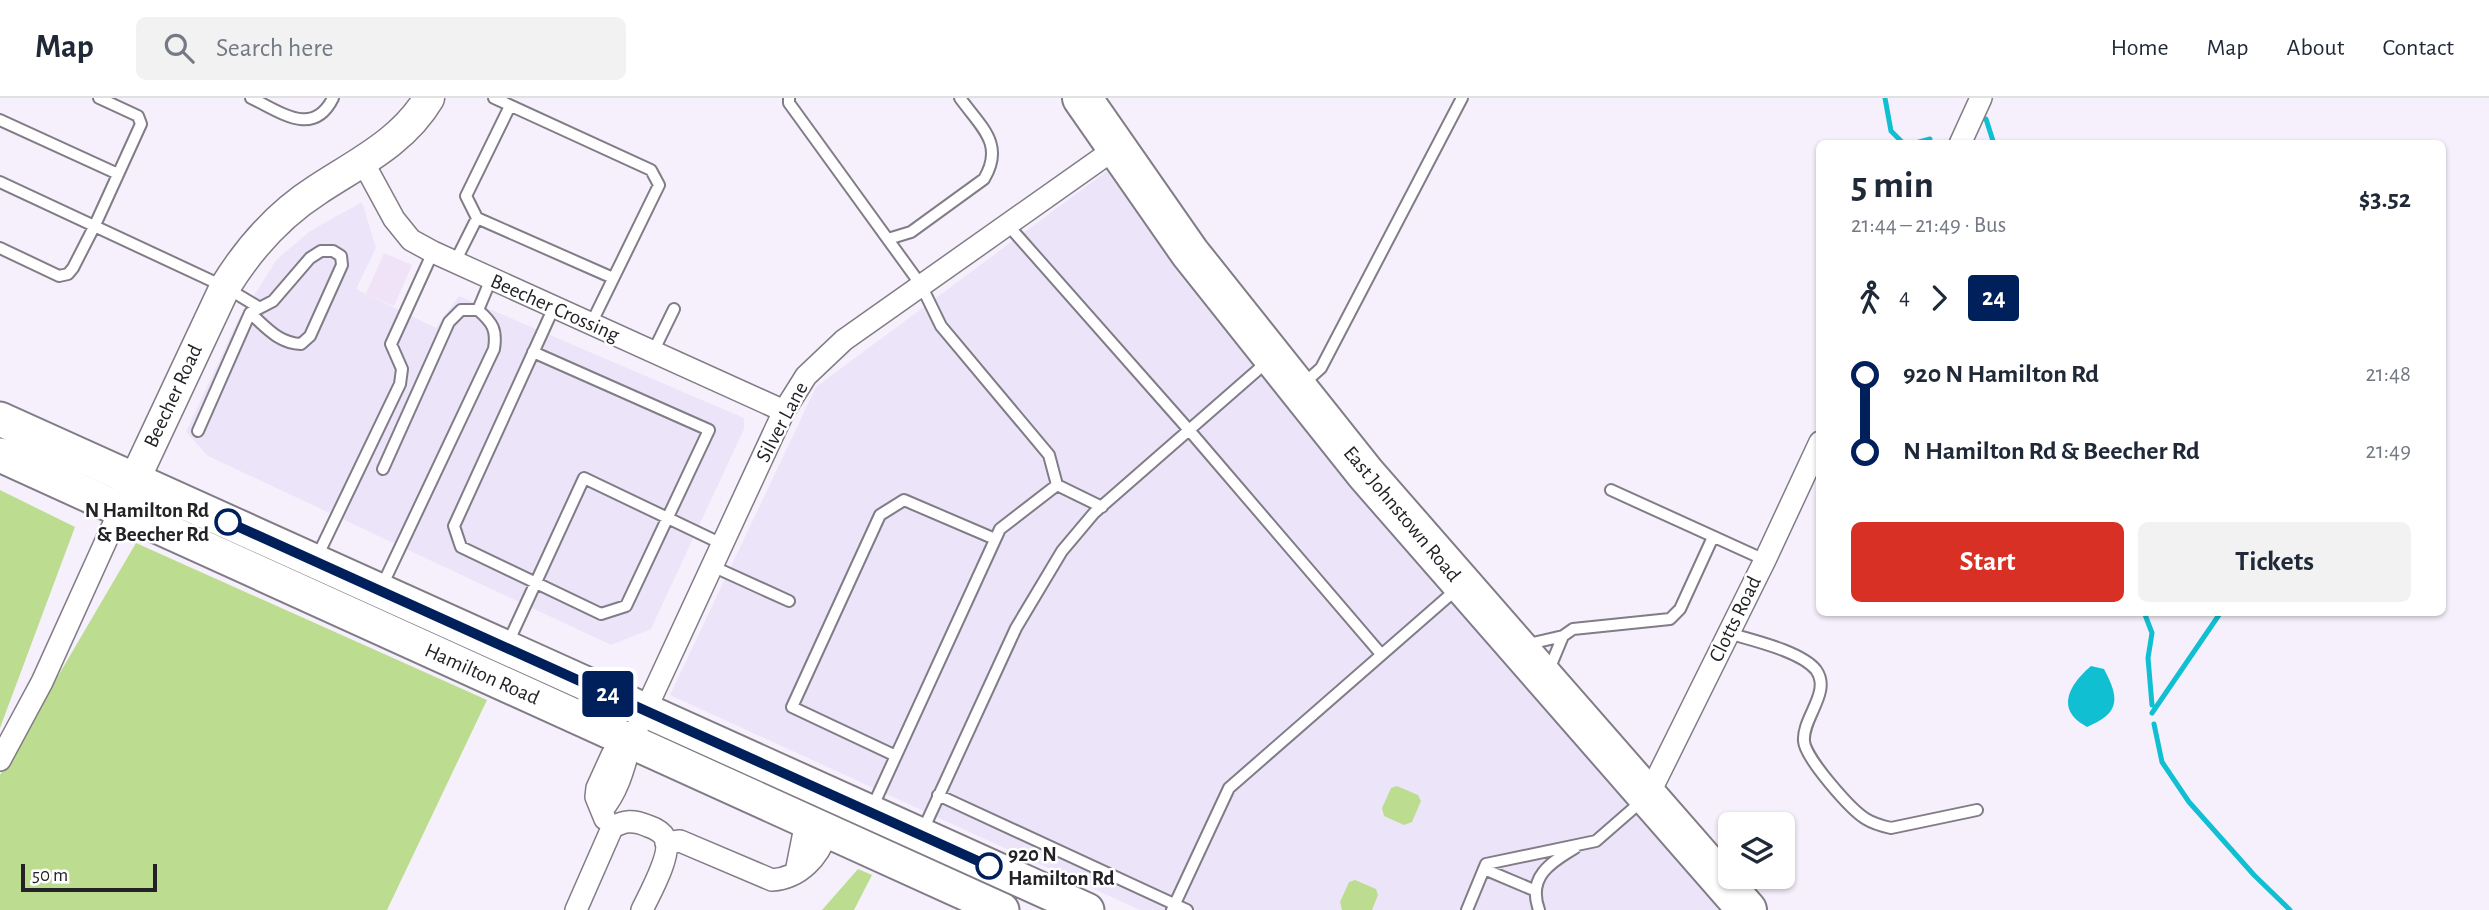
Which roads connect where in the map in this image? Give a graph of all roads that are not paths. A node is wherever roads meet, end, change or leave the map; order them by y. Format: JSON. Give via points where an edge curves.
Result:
{"nodes":[{"id":1,"x":99,"y":98,"type":"edge"},
{"id":2,"x":251,"y":98,"type":"edge"},
{"id":3,"x":333,"y":98,"type":"edge"},
{"id":4,"x":429,"y":98,"type":"edge"},
{"id":5,"x":494,"y":98,"type":"edge"},
{"id":6,"x":789,"y":98,"type":"edge"},
{"id":7,"x":960,"y":98,"type":"edge"},
{"id":8,"x":1082,"y":98,"type":"edge"},
{"id":9,"x":1462,"y":98,"type":"edge"},
{"id":10,"x":1981,"y":98,"type":"edge"},
{"id":11,"x":510,"y":106,"type":"junction"},
{"id":12,"x":0,"y":120,"type":"edge"},
{"id":13,"x":1962,"y":140,"type":"edge"},
{"id":14,"x":1116,"y":148,"type":"junction"},
{"id":15,"x":363,"y":162,"type":"junction"},
{"id":16,"x":118,"y":174,"type":"junction"},
{"id":17,"x":0,"y":182,"type":"edge"},
{"id":18,"x":477,"y":218,"type":"junction"},
{"id":19,"x":1007,"y":224,"type":"junction"},
{"id":20,"x":95,"y":225,"type":"junction"},
{"id":21,"x":888,"y":239,"type":"junction"},
{"id":22,"x":0,"y":248,"type":"edge"},
{"id":23,"x":433,"y":253,"type":"junction"},
{"id":24,"x":455,"y":262,"type":"junction"},
{"id":25,"x":613,"y":278,"type":"junction"},
{"id":26,"x":491,"y":279,"type":"junction"},
{"id":27,"x":921,"y":285,"type":"junction"},
{"id":28,"x":225,"y":287,"type":"junction"},
{"id":29,"x":554,"y":307,"type":"junction"},
{"id":30,"x":674,"y":309,"type":"dead end"},
{"id":31,"x":255,"y":310,"type":"junction"},
{"id":32,"x":478,"y":310,"type":"junction"},
{"id":33,"x":591,"y":324,"type":"junction"},
{"id":34,"x":533,"y":352,"type":"junction"},
{"id":35,"x":653,"y":352,"type":"junction"},
{"id":36,"x":1272,"y":357,"type":"junction"},
{"id":37,"x":1298,"y":388,"type":"junction"},
{"id":38,"x":784,"y":411,"type":"junction"},
{"id":39,"x":0,"y":419,"type":"edge"},
{"id":40,"x":1189,"y":430,"type":"junction"},
{"id":41,"x":198,"y":431,"type":"dead end"},
{"id":42,"x":1816,"y":451,"type":"edge"},
{"id":43,"x":0,"y":456,"type":"edge"},
{"id":44,"x":383,"y":469,"type":"dead end"},
{"id":45,"x":133,"y":479,"type":"junction"},
{"id":46,"x":1057,"y":485,"type":"junction"},
{"id":47,"x":1611,"y":490,"type":"dead end"},
{"id":48,"x":1102,"y":507,"type":"junction"},
{"id":49,"x":120,"y":510,"type":"junction"},
{"id":50,"x":668,"y":518,"type":"junction"},
{"id":51,"x":1713,"y":537,"type":"junction"},
{"id":52,"x":995,"y":539,"type":"junction"},
{"id":53,"x":722,"y":544,"type":"junction"},
{"id":54,"x":1765,"y":560,"type":"junction"},
{"id":55,"x":315,"y":561,"type":"junction"},
{"id":56,"x":712,"y":566,"type":"junction"},
{"id":57,"x":536,"y":582,"type":"junction"},
{"id":58,"x":1462,"y":584,"type":"junction"},
{"id":59,"x":380,"y":591,"type":"junction"},
{"id":60,"x":789,"y":601,"type":"dead end"},
{"id":61,"x":1728,"y":633,"type":"junction"},
{"id":62,"x":1563,"y":636,"type":"junction"},
{"id":63,"x":505,"y":648,"type":"junction"},
{"id":64,"x":1518,"y":648,"type":"junction"},
{"id":65,"x":1381,"y":654,"type":"junction"},
{"id":66,"x":1545,"y":679,"type":"junction"},
{"id":67,"x":645,"y":711,"type":"junction"},
{"id":68,"x":631,"y":742,"type":"junction"},
{"id":69,"x":897,"y":755,"type":"junction"},
{"id":70,"x":0,"y":760,"type":"edge"},
{"id":71,"x":938,"y":795,"type":"junction"},
{"id":72,"x":1648,"y":796,"type":"junction"},
{"id":73,"x":1977,"y":810,"type":"dead end"},
{"id":74,"x":870,"y":813,"type":"junction"},
{"id":75,"x":607,"y":819,"type":"junction"},
{"id":76,"x":817,"y":827,"type":"junction"},
{"id":77,"x":666,"y":843,"type":"junction"},
{"id":78,"x":1585,"y":843,"type":"junction"},
{"id":79,"x":913,"y":851,"type":"junction"},
{"id":80,"x":1484,"y":869,"type":"junction"},
{"id":81,"x":1535,"y":903,"type":"edge"},
{"id":82,"x":1173,"y":907,"type":"edge"},
{"id":83,"x":576,"y":910,"type":"edge"},
{"id":84,"x":642,"y":910,"type":"edge"},
{"id":85,"x":1002,"y":910,"type":"edge"},
{"id":86,"x":1087,"y":910,"type":"edge"},
{"id":87,"x":1187,"y":910,"type":"edge"},
{"id":88,"x":1467,"y":910,"type":"edge"},
{"id":89,"x":1748,"y":910,"type":"edge"}],
"edges":[{"from":1,"to":16,"type":"lane","via":[[138,116],[142,124]]},
{"from":2,"to":3,"type":"lane","via":[[298,120],[314,120]]},
{"from":4,"to":15,"type":"street","name":"Beecher Road","via":[[399,135]]},
{"from":5,"to":11,"type":"lane"},
{"from":6,"to":21,"type":"lane"},
{"from":7,"to":21,"type":"lane","via":[[992,143],[994,156],[984,180],[911,232]]},
{"from":8,"to":14,"type":"highway","name":"East Johnstown Road"},
{"from":9,"to":37,"type":"lane","via":[[1321,368]]},
{"from":10,"to":13,"type":"street"},
{"from":11,"to":18,"type":"lane","via":[[466,197]]},
{"from":11,"to":25,"type":"lane","via":[[650,170],[659,185]]},
{"from":12,"to":16,"type":"lane"},
{"from":14,"to":19,"type":"street","name":"Silver Lane"},
{"from":14,"to":36,"type":"highway","name":"East Johnstown Road","via":[[1190,253]]},
{"from":15,"to":23,"type":"street","name":"Beecher Crossing","via":[[394,219],[411,240]]},
{"from":15,"to":28,"type":"street","name":"Beecher Road","via":[[315,191],[265,232]]},
{"from":16,"to":20,"type":"lane"},
{"from":17,"to":20,"type":"lane"},
{"from":18,"to":24,"type":"lane"},
{"from":18,"to":25,"type":"lane"},
{"from":19,"to":27,"type":"street","name":"Silver Lane"},
{"from":19,"to":40,"type":"lane"},
{"from":20,"to":22,"type":"lane","via":[[68,274],[59,276]]},
{"from":20,"to":28,"type":"lane"},
{"from":21,"to":27,"type":"lane"},
{"from":23,"to":24,"type":"street","name":"Beecher Crossing"},
{"from":23,"to":55,"type":"lane","via":[[391,344],[402,369],[400,384]]},
{"from":24,"to":26,"type":"street","name":"Beecher Crossing"},
{"from":25,"to":33,"type":"lane"},
{"from":26,"to":29,"type":"street","name":"Beecher Crossing"},
{"from":26,"to":32,"type":"lane"},
{"from":27,"to":38,"type":"street","name":"Silver Lane","via":[[844,340],[806,376]]},
{"from":27,"to":46,"type":"lane","via":[[941,326],[1049,454]]},
{"from":28,"to":31,"type":"lane"},
{"from":28,"to":45,"type":"street","name":"Beecher Road"},
{"from":29,"to":33,"type":"street","name":"Beecher Crossing"},
{"from":29,"to":34,"type":"lane"},
{"from":30,"to":35,"type":"lane"},
{"from":31,"to":31,"type":"lane","via":[[273,302],[321,251],[341,256],[342,265],[310,336],[301,344],[279,339]]},
{"from":31,"to":41,"type":"lane"},
{"from":32,"to":44,"type":"lane","via":[[461,310],[449,323]]},
{"from":32,"to":59,"type":"lane","via":[[492,323],[494,349]]},
{"from":33,"to":35,"type":"street","name":"Beecher Crossing"},
{"from":34,"to":50,"type":"lane","via":[[709,430]]},
{"from":34,"to":57,"type":"lane","via":[[454,526],[461,547]]},
{"from":35,"to":38,"type":"street","name":"Beecher Crossing"},
{"from":36,"to":37,"type":"highway","name":"East Johnstown Road"},
{"from":36,"to":40,"type":"lane"},
{"from":37,"to":58,"type":"highway","name":"East Johnstown Road"},
{"from":38,"to":53,"type":"street","name":"Silver Lane"},
{"from":39,"to":45,"type":"main road","name":"Hamilton Road"},
{"from":40,"to":48,"type":"lane"},
{"from":40,"to":65,"type":"lane"},
{"from":42,"to":54,"type":"street","name":"Clotts Road"},
{"from":43,"to":49,"type":"main road","name":"Hamilton Road"},
{"from":45,"to":49,"type":"street","name":"Beecher Road"},
{"from":45,"to":55,"type":"main road","name":"Hamilton Road"},
{"from":46,"to":48,"type":"lane"},
{"from":46,"to":52,"type":"lane","via":[[1000,529]]},
{"from":47,"to":51,"type":"lane"},
{"from":48,"to":71,"type":"lane","via":[[1062,551],[1016,628]]},
{"from":49,"to":68,"type":"main road","name":"Hamilton Road"},
{"from":49,"to":70,"type":"street","name":"Beecher Road","via":[[42,682]]},
{"from":50,"to":53,"type":"lane"},
{"from":50,"to":57,"type":"lane","via":[[626,607],[601,614]]},
{"from":50,"to":57,"type":"lane","via":[[584,478]]},
{"from":51,"to":54,"type":"lane"},
{"from":51,"to":62,"type":"lane","via":[[1680,609],[1670,618],[1573,629]]},
{"from":52,"to":69,"type":"lane"},
{"from":52,"to":69,"type":"lane","via":[[904,500],[880,514],[792,707]]},
{"from":53,"to":56,"type":"street","name":"Silver Lane"},
{"from":54,"to":61,"type":"street","name":"Clotts Road"},
{"from":55,"to":59,"type":"main road","name":"Hamilton Road"},
{"from":56,"to":60,"type":"lane"},
{"from":56,"to":67,"type":"street","name":"Silver Lane"},
{"from":57,"to":63,"type":"lane"},
{"from":58,"to":64,"type":"highway","name":"East Johnstown Road"},
{"from":58,"to":65,"type":"lane"},
{"from":59,"to":63,"type":"main road","name":"Hamilton Road"},
{"from":61,"to":72,"type":"street","name":"Clotts Road"},
{"from":61,"to":73,"type":"lane","via":[[1805,659],[1817,671],[1819,695],[1805,728],[1809,757],[1863,817],[1891,828]]},
{"from":62,"to":64,"type":"lane"},
{"from":62,"to":66,"type":"lane"},
{"from":63,"to":67,"type":"main road","name":"Hamilton Road"},
{"from":64,"to":66,"type":"highway","name":"East Johnstown Road"},
{"from":65,"to":82,"type":"lane","via":[[1229,788]]},
{"from":66,"to":72,"type":"highway","name":"East Johnstown Road"},
{"from":67,"to":68,"type":"street","name":"Silver Lane"},
{"from":67,"to":74,"type":"main road","name":"Hamilton Road"},
{"from":68,"to":75,"type":"street","via":[[612,755],[597,788],[596,797]]},
{"from":68,"to":76,"type":"main road","name":"Hamilton Road"},
{"from":69,"to":74,"type":"lane"},
{"from":71,"to":79,"type":"lane"},
{"from":71,"to":82,"type":"lane"},
{"from":72,"to":78,"type":"lane","via":[[1596,841]]},
{"from":72,"to":89,"type":"highway","name":"East Johnstown Road"},
{"from":74,"to":79,"type":"main road","name":"Hamilton Road"},
{"from":75,"to":77,"type":"street","via":[[638,822],[657,830]]},
{"from":75,"to":83,"type":"street"},
{"from":76,"to":77,"type":"street","via":[[796,872],[784,879],[772,880],[680,841]]},
{"from":76,"to":79,"type":"main road","name":"Hamilton Road"},
{"from":77,"to":84,"type":"street","via":[[667,851]]},
{"from":78,"to":80,"type":"lane","via":[[1486,864]]},
{"from":78,"to":81,"type":"lane","via":[[1552,862],[1538,879]]},
{"from":79,"to":85,"type":"main road","name":"Hamilton Road"},
{"from":79,"to":86,"type":"main road","name":"Hamilton Road"},
{"from":80,"to":81,"type":"lane"},
{"from":80,"to":88,"type":"lane"},
{"from":82,"to":87,"type":"lane"}]}
